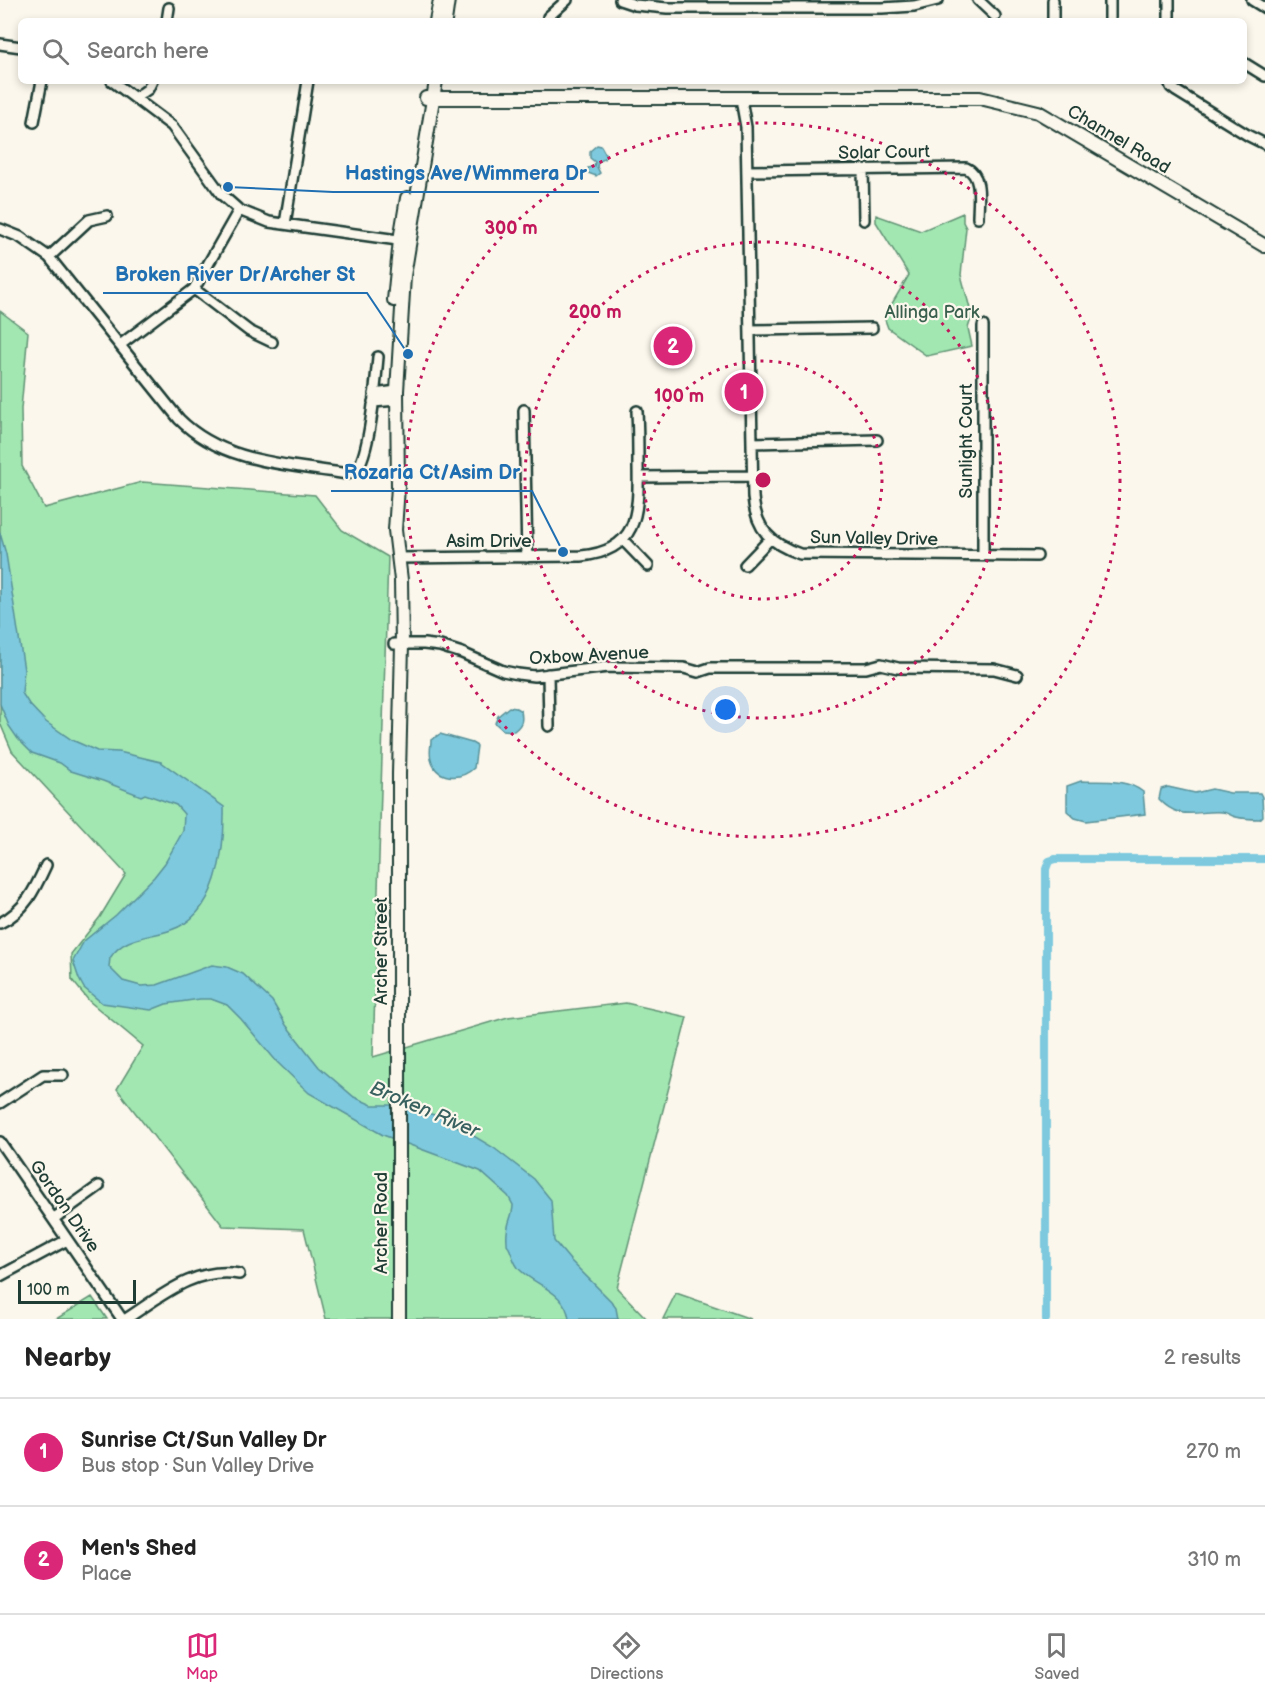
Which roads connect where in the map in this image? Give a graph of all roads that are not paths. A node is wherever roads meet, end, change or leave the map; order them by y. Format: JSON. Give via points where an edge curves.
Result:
{"nodes":[{"id":1,"x":440,"y":0,"type":"edge"},
{"id":2,"x":448,"y":0,"type":"edge"},
{"id":3,"x":567,"y":0,"type":"edge"},
{"id":4,"x":620,"y":0,"type":"edge"},
{"id":5,"x":939,"y":0,"type":"edge"},
{"id":6,"x":978,"y":0,"type":"edge"},
{"id":7,"x":1053,"y":0,"type":"edge"},
{"id":8,"x":1110,"y":0,"type":"edge"},
{"id":9,"x":1169,"y":0,"type":"edge"},
{"id":10,"x":1252,"y":0,"type":"edge"},
{"id":11,"x":667,"y":4,"type":"edge"},
{"id":12,"x":882,"y":4,"type":"edge"},
{"id":13,"x":169,"y":8,"type":"dead end"},
{"id":14,"x":1265,"y":8,"type":"edge"},
{"id":15,"x":994,"y":16,"type":"dead end"},
{"id":16,"x":548,"y":17,"type":"dead end"},
{"id":17,"x":167,"y":18,"type":"edge"},
{"id":18,"x":437,"y":18,"type":"edge"},
{"id":19,"x":445,"y":18,"type":"edge"},
{"id":20,"x":1053,"y":18,"type":"edge"},
{"id":21,"x":1110,"y":18,"type":"edge"},
{"id":22,"x":1169,"y":18,"type":"edge"},
{"id":23,"x":0,"y":44,"type":"edge"},
{"id":24,"x":18,"y":47,"type":"edge"},
{"id":25,"x":1247,"y":65,"type":"edge"},
{"id":26,"x":1265,"y":76,"type":"edge"},
{"id":27,"x":41,"y":84,"type":"edge"},
{"id":28,"x":116,"y":84,"type":"edge"},
{"id":29,"x":150,"y":84,"type":"edge"},
{"id":30,"x":308,"y":84,"type":"edge"},
{"id":31,"x":1170,"y":84,"type":"edge"},
{"id":32,"x":430,"y":89,"type":"edge"},
{"id":33,"x":135,"y":98,"type":"junction"},
{"id":34,"x":745,"y":98,"type":"junction"},
{"id":35,"x":34,"y":122,"type":"dead end"},
{"id":36,"x":1265,"y":144,"type":"edge"},
{"id":37,"x":863,"y":169,"type":"junction"},
{"id":38,"x":747,"y":171,"type":"junction"},
{"id":39,"x":239,"y":210,"type":"junction"},
{"id":40,"x":107,"y":216,"type":"dead end"},
{"id":41,"x":978,"y":218,"type":"dead end"},
{"id":42,"x":864,"y":220,"type":"dead end"},
{"id":43,"x":285,"y":224,"type":"junction"},
{"id":44,"x":0,"y":229,"type":"edge"},
{"id":45,"x":404,"y":241,"type":"junction"},
{"id":46,"x":1265,"y":246,"type":"edge"},
{"id":47,"x":49,"y":257,"type":"junction"},
{"id":48,"x":194,"y":289,"type":"junction"},
{"id":49,"x":983,"y":326,"type":"dead end"},
{"id":50,"x":872,"y":328,"type":"dead end"},
{"id":51,"x":750,"y":330,"type":"junction"},
{"id":52,"x":272,"y":342,"type":"dead end"},
{"id":53,"x":120,"y":345,"type":"junction"},
{"id":54,"x":378,"y":357,"type":"dead end"},
{"id":55,"x":397,"y":396,"type":"junction"},
{"id":56,"x":374,"y":398,"type":"junction"},
{"id":57,"x":524,"y":410,"type":"dead end"},
{"id":58,"x":637,"y":411,"type":"dead end"},
{"id":59,"x":877,"y":440,"type":"dead end"},
{"id":60,"x":753,"y":442,"type":"junction"},
{"id":61,"x":753,"y":476,"type":"junction"},
{"id":62,"x":639,"y":477,"type":"junction"},
{"id":63,"x":770,"y":539,"type":"junction"},
{"id":64,"x":622,"y":540,"type":"junction"},
{"id":65,"x":983,"y":556,"type":"junction"},
{"id":66,"x":1037,"y":556,"type":"dead end"},
{"id":67,"x":527,"y":557,"type":"junction"},
{"id":68,"x":398,"y":559,"type":"junction"},
{"id":69,"x":746,"y":565,"type":"dead end"},
{"id":70,"x":648,"y":566,"type":"dead end"},
{"id":71,"x":398,"y":644,"type":"junction"},
{"id":72,"x":548,"y":674,"type":"junction"},
{"id":73,"x":1017,"y":675,"type":"dead end"},
{"id":74,"x":549,"y":726,"type":"dead end"},
{"id":75,"x":46,"y":865,"type":"dead end"},
{"id":76,"x":0,"y":923,"type":"edge"},
{"id":77,"x":63,"y":1075,"type":"dead end"},
{"id":78,"x":0,"y":1104,"type":"edge"},
{"id":79,"x":399,"y":1128,"type":"joint"},
{"id":80,"x":0,"y":1142,"type":"edge"},
{"id":81,"x":99,"y":1186,"type":"dead end"},
{"id":82,"x":53,"y":1219,"type":"junction"},
{"id":83,"x":68,"y":1240,"type":"junction"},
{"id":84,"x":239,"y":1274,"type":"dead end"},
{"id":85,"x":0,"y":1276,"type":"edge"},
{"id":86,"x":124,"y":1319,"type":"edge"},
{"id":87,"x":399,"y":1319,"type":"edge"}],
"edges":[{"from":1,"to":18,"type":"main road"},
{"from":2,"to":19,"type":"main road"},
{"from":3,"to":16,"type":"street"},
{"from":4,"to":11,"type":"street","via":[[634,5]]},
{"from":5,"to":12,"type":"street","via":[[914,6]]},
{"from":6,"to":15,"type":"street"},
{"from":7,"to":20,"type":"street"},
{"from":8,"to":21,"type":"street"},
{"from":9,"to":22,"type":"street"},
{"from":10,"to":14,"type":"street"},
{"from":11,"to":12,"type":"street"},
{"from":13,"to":17,"type":"street"},
{"from":23,"to":24,"type":"street"},
{"from":25,"to":26,"type":"street"},
{"from":27,"to":35,"type":"street"},
{"from":28,"to":33,"type":"street"},
{"from":29,"to":33,"type":"street"},
{"from":30,"to":43,"type":"street"},
{"from":31,"to":36,"type":"street"},
{"from":32,"to":34,"type":"main road","name":"Channel Road","via":[[475,97]]},
{"from":32,"to":45,"type":"main road","name":"Archer Street"},
{"from":33,"to":39,"type":"street","via":[[172,126],[222,195]]},
{"from":34,"to":38,"type":"street"},
{"from":34,"to":46,"type":"main road","name":"Channel Road","via":[[980,98],[1028,109]]},
{"from":37,"to":38,"type":"street","name":"Solar Court"},
{"from":37,"to":41,"type":"street","name":"Solar Court","via":[[970,169],[977,182]]},
{"from":37,"to":42,"type":"street"},
{"from":38,"to":51,"type":"street"},
{"from":39,"to":43,"type":"street"},
{"from":39,"to":48,"type":"street"},
{"from":40,"to":47,"type":"street","via":[[89,220]]},
{"from":43,"to":45,"type":"street"},
{"from":44,"to":47,"type":"street"},
{"from":45,"to":55,"type":"main road","name":"Archer Street","via":[[398,304]]},
{"from":47,"to":53,"type":"street"},
{"from":48,"to":52,"type":"street","via":[[249,331]]},
{"from":48,"to":53,"type":"street"},
{"from":49,"to":65,"type":"street","name":"Sunlight Court"},
{"from":50,"to":51,"type":"street"},
{"from":51,"to":60,"type":"street"},
{"from":53,"to":56,"type":"street","via":[[189,429],[220,448],[253,459],[353,472],[362,463]]},
{"from":54,"to":56,"type":"street"},
{"from":55,"to":56,"type":"street"},
{"from":55,"to":68,"type":"main road","name":"Archer Street","via":[[401,530]]},
{"from":57,"to":67,"type":"street"},
{"from":58,"to":62,"type":"street"},
{"from":59,"to":60,"type":"street"},
{"from":60,"to":61,"type":"street"},
{"from":61,"to":62,"type":"street"},
{"from":61,"to":63,"type":"street","via":[[754,506]]},
{"from":62,"to":64,"type":"street","via":[[635,520]]},
{"from":63,"to":65,"type":"street","name":"Sun Valley Drive","via":[[800,554]]},
{"from":63,"to":69,"type":"street"},
{"from":64,"to":67,"type":"street","name":"Asim Drive","via":[[598,554]]},
{"from":64,"to":70,"type":"street"},
{"from":65,"to":66,"type":"street","name":"Sun Valley Drive"},
{"from":67,"to":68,"type":"street","name":"Asim Drive"},
{"from":68,"to":71,"type":"main road","name":"Archer Street"},
{"from":71,"to":72,"type":"street","name":"Oxbow Avenue","via":[[440,646],[503,671]]},
{"from":71,"to":79,"type":"main road","name":"Archer Street"},
{"from":72,"to":73,"type":"street","name":"Oxbow Avenue","via":[[608,668],[684,668],[698,664],[710,668],[866,668],[881,664],[898,668],[994,669]]},
{"from":72,"to":74,"type":"street"},
{"from":75,"to":76,"type":"street","via":[[24,906]]},
{"from":77,"to":78,"type":"street","via":[[43,1075]]},
{"from":79,"to":87,"type":"main road","name":"Archer Road"},
{"from":80,"to":82,"type":"street","name":"Gordon Drive"},
{"from":81,"to":82,"type":"street"},
{"from":82,"to":83,"type":"street","name":"Gordon Drive"},
{"from":83,"to":85,"type":"street"},
{"from":83,"to":86,"type":"street","name":"Gordon Drive"},
{"from":84,"to":86,"type":"street","via":[[202,1274]]}]}
